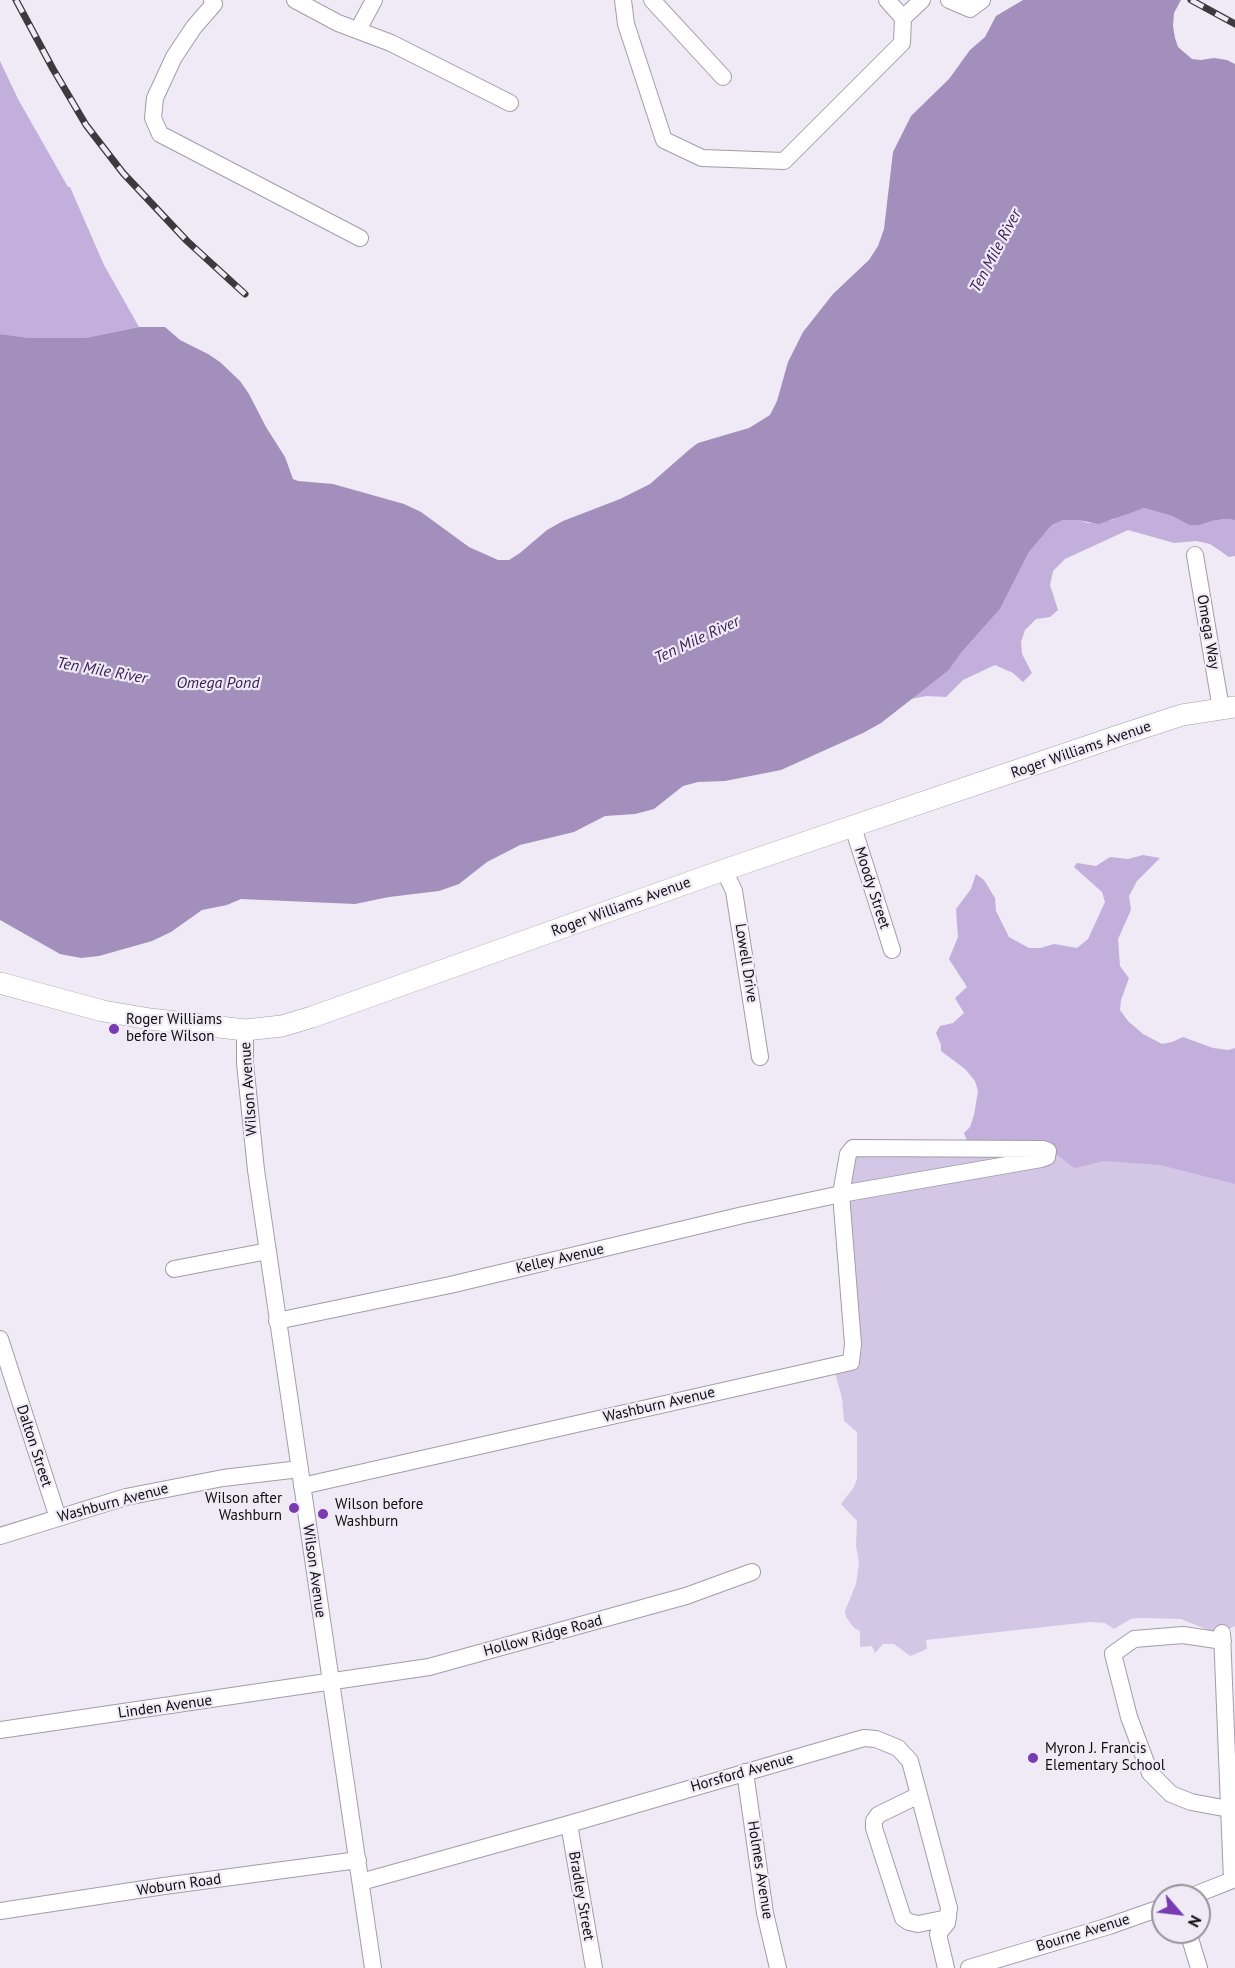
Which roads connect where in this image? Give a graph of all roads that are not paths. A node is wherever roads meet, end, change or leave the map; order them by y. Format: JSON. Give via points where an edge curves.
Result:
{"nodes":[{"id":1,"x":212,"y":0,"type":"edge"},
{"id":2,"x":296,"y":0,"type":"edge"},
{"id":3,"x":374,"y":0,"type":"edge"},
{"id":4,"x":623,"y":0,"type":"edge"},
{"id":5,"x":652,"y":0,"type":"edge"},
{"id":6,"x":887,"y":0,"type":"edge"},
{"id":7,"x":922,"y":0,"type":"edge"},
{"id":8,"x":949,"y":0,"type":"edge"},
{"id":9,"x":982,"y":0,"type":"edge"},
{"id":10,"x":903,"y":18,"type":"junction"},
{"id":11,"x":358,"y":30,"type":"junction"},
{"id":12,"x":723,"y":77,"type":"dead end"},
{"id":13,"x":510,"y":103,"type":"dead end"},
{"id":14,"x":360,"y":238,"type":"dead end"},
{"id":15,"x":1195,"y":555,"type":"dead end"},
{"id":16,"x":1228,"y":708,"type":"edge"},
{"id":17,"x":853,"y":827,"type":"junction"},
{"id":18,"x":724,"y":870,"type":"junction"},
{"id":19,"x":892,"y":950,"type":"dead end"},
{"id":20,"x":0,"y":983,"type":"edge"},
{"id":21,"x":245,"y":1029,"type":"junction"},
{"id":22,"x":760,"y":1057,"type":"dead end"},
{"id":23,"x":841,"y":1194,"type":"junction"},
{"id":24,"x":268,"y":1251,"type":"junction"},
{"id":25,"x":174,"y":1269,"type":"dead end"},
{"id":26,"x":277,"y":1321,"type":"junction"},
{"id":27,"x":0,"y":1339,"type":"edge"},
{"id":28,"x":301,"y":1477,"type":"junction"},
{"id":29,"x":57,"y":1518,"type":"junction"},
{"id":30,"x":0,"y":1536,"type":"edge"},
{"id":31,"x":752,"y":1572,"type":"dead end"},
{"id":32,"x":330,"y":1683,"type":"junction"},
{"id":33,"x":0,"y":1730,"type":"edge"},
{"id":34,"x":745,"y":1772,"type":"junction"},
{"id":35,"x":919,"y":1795,"type":"junction"},
{"id":36,"x":1228,"y":1809,"type":"junction"},
{"id":37,"x":569,"y":1824,"type":"junction"},
{"id":38,"x":358,"y":1860,"type":"junction"},
{"id":39,"x":1234,"y":1880,"type":"edge"},
{"id":40,"x":361,"y":1882,"type":"junction"},
{"id":41,"x":1211,"y":1889,"type":"edge"},
{"id":42,"x":0,"y":1911,"type":"edge"},
{"id":43,"x":1151,"y":1911,"type":"edge"},
{"id":44,"x":948,"y":1918,"type":"junction"},
{"id":45,"x":1192,"y":1944,"type":"edge"},
{"id":46,"x":373,"y":1968,"type":"edge"},
{"id":47,"x":594,"y":1968,"type":"edge"},
{"id":48,"x":778,"y":1968,"type":"edge"},
{"id":49,"x":946,"y":1968,"type":"edge"},
{"id":50,"x":969,"y":1968,"type":"edge"},
{"id":51,"x":1199,"y":1968,"type":"edge"}],
"edges":[{"from":1,"to":14,"type":"street","via":[[214,4],[174,57],[155,98],[153,118],[160,134]]},
{"from":2,"to":11,"type":"street"},
{"from":3,"to":11,"type":"street"},
{"from":4,"to":10,"type":"street","via":[[626,24],[664,140],[702,158],[784,161],[903,43]]},
{"from":5,"to":12,"type":"street"},
{"from":6,"to":10,"type":"street"},
{"from":7,"to":10,"type":"street"},
{"from":8,"to":9,"type":"street","via":[[970,9]]},
{"from":11,"to":13,"type":"street","via":[[392,43]]},
{"from":15,"to":16,"type":"street","name":"Omega Way"},
{"from":16,"to":17,"type":"main road","name":"Roger Williams Avenue","via":[[1182,715]]},
{"from":17,"to":18,"type":"main road","name":"Roger Williams Avenue"},
{"from":17,"to":19,"type":"street","name":"Moody Street"},
{"from":18,"to":21,"type":"main road","name":"Roger Williams Avenue","via":[[312,1017],[282,1026]]},
{"from":18,"to":22,"type":"street","name":"Lowell Drive","via":[[735,891]]},
{"from":20,"to":21,"type":"main road","name":"Roger Williams Avenue","via":[[103,1011]]},
{"from":21,"to":24,"type":"street","name":"Wilson Avenue","via":[[256,1170]]},
{"from":23,"to":23,"type":"street","name":"Kelley Avenue","via":[[848,1154],[853,1148],[1048,1151],[1047,1157],[1041,1159]]},
{"from":23,"to":26,"type":"street","name":"Kelley Avenue"},
{"from":23,"to":28,"type":"street","name":"Washburn Avenue","via":[[853,1344],[850,1362]]},
{"from":24,"to":25,"type":"street"},
{"from":24,"to":26,"type":"street","name":"Wilson Avenue"},
{"from":26,"to":28,"type":"street","name":"Wilson Avenue"},
{"from":27,"to":29,"type":"street","name":"Dalton Street"},
{"from":28,"to":29,"type":"street","name":"Washburn Avenue","via":[[222,1478],[126,1497]]},
{"from":28,"to":32,"type":"street","name":"Wilson Avenue"},
{"from":29,"to":30,"type":"street","name":"Washburn Avenue"},
{"from":31,"to":32,"type":"street","name":"Hollow Ridge Road","via":[[686,1596],[429,1667]]},
{"from":32,"to":33,"type":"street","name":"Linden Avenue"},
{"from":32,"to":38,"type":"street","name":"Wilson Avenue"},
{"from":34,"to":35,"type":"street","name":"Horsford Avenue","via":[[864,1738],[876,1738],[898,1748],[910,1761]]},
{"from":34,"to":37,"type":"street","name":"Horsford Avenue"},
{"from":34,"to":48,"type":"street","name":"Holmes Avenue","via":[[765,1913]]},
{"from":35,"to":44,"type":"street","name":"Horsford Avenue","via":[[949,1908]]},
{"from":35,"to":44,"type":"street","via":[[878,1815],[874,1828],[903,1918],[918,1924]]},
{"from":36,"to":36,"type":"street","via":[[1223,1636],[1134,1639],[1113,1654],[1129,1717],[1150,1773],[1171,1794]]},
{"from":36,"to":39,"type":"street"},
{"from":37,"to":40,"type":"street","name":"Horsford Avenue"},
{"from":37,"to":47,"type":"street","name":"Bradley Street"},
{"from":38,"to":40,"type":"street","name":"Wilson Avenue"},
{"from":38,"to":42,"type":"street","name":"Woburn Road"},
{"from":39,"to":41,"type":"street"},
{"from":40,"to":46,"type":"street","name":"Wilson Avenue"},
{"from":43,"to":50,"type":"street","name":"Bourne Avenue"},
{"from":44,"to":49,"type":"street","name":"Horsford Avenue","via":[[938,1934]]},
{"from":45,"to":51,"type":"street"}]}
